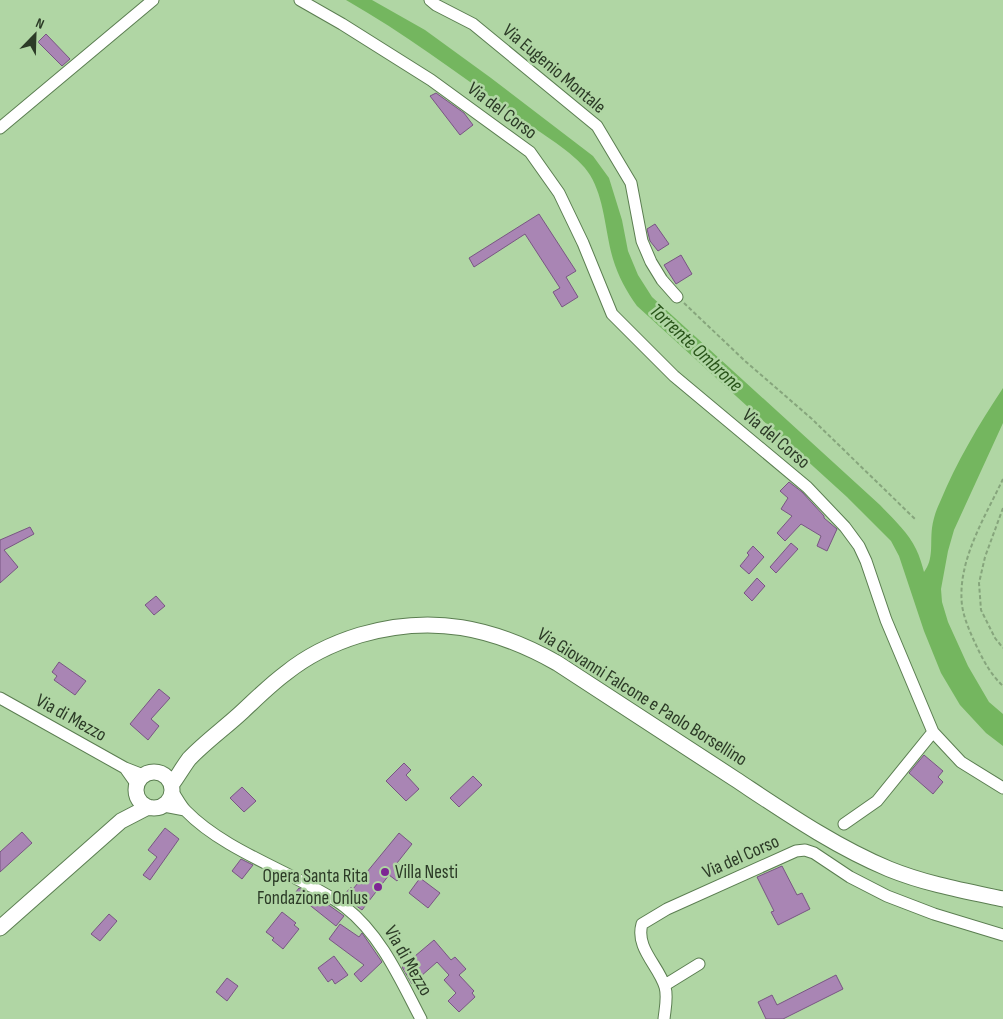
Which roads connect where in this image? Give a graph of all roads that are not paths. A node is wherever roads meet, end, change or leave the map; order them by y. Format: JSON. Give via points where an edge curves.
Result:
{"nodes":[{"id":1,"x":153,"y":0,"type":"edge"},
{"id":2,"x":300,"y":0,"type":"edge"},
{"id":3,"x":430,"y":0,"type":"edge"},
{"id":4,"x":0,"y":128,"type":"edge"},
{"id":5,"x":677,"y":296,"type":"road end"},
{"id":6,"x":0,"y":698,"type":"edge"},
{"id":7,"x":933,"y":732,"type":"junction"},
{"id":8,"x":189,"y":760,"type":"junction"},
{"id":9,"x":160,"y":772,"type":"junction"},
{"id":10,"x":139,"y":785,"type":"junction"},
{"id":11,"x":172,"y":788,"type":"junction"},
{"id":12,"x":1003,"y":788,"type":"edge"},
{"id":13,"x":164,"y":806,"type":"junction"},
{"id":14,"x":148,"y":807,"type":"junction"},
{"id":15,"x":186,"y":810,"type":"junction"},
{"id":16,"x":121,"y":821,"type":"junction"},
{"id":17,"x":844,"y":824,"type":"dead end"},
{"id":18,"x":1003,"y":899,"type":"edge"},
{"id":19,"x":0,"y":928,"type":"edge"},
{"id":20,"x":1003,"y":935,"type":"edge"},
{"id":21,"x":700,"y":964,"type":"dead end"},
{"id":22,"x":665,"y":985,"type":"junction"},
{"id":23,"x":421,"y":1019,"type":"edge"},
{"id":24,"x":664,"y":1019,"type":"edge"}],
"edges":[{"from":1,"to":4,"type":"street"},
{"from":2,"to":7,"type":"street","name":"Via del Corso","via":[[431,80],[530,152],[559,193],[612,314],[674,376],[807,487],[859,546]]},
{"from":3,"to":5,"type":"street","name":"Via Eugenio Montale","via":[[473,24],[597,126],[631,182],[642,241],[651,262]]},
{"from":6,"to":10,"type":"street","name":"Via di Mezzo","via":[[125,768]]},
{"from":7,"to":12,"type":"street","name":"Via del Corso","via":[[961,762]]},
{"from":7,"to":17,"type":"street","via":[[878,801]]},
{"from":8,"to":9,"type":"main road","name":"Via Giovanni Falcone e Paolo Borsellino"},
{"from":8,"to":11,"type":"main road","name":"Via Giovanni Falcone e Paolo Borsellino"},
{"from":8,"to":18,"type":"main road","name":"Via Giovanni Falcone e Paolo Borsellino","via":[[286,672],[332,646],[360,635],[399,626],[454,626],[509,640],[550,659],[784,811],[867,859],[957,890]]},
{"from":9,"to":10,"type":"main road","via":[[154,771]]},
{"from":9,"to":11,"type":"main road","via":[[166,775]]},
{"from":10,"to":14,"type":"main road","via":[[142,803]]},
{"from":10,"to":16,"type":"main road"},
{"from":11,"to":13,"type":"main road","via":[[170,799]]},
{"from":11,"to":15,"type":"street","name":"Via di Mezzo"},
{"from":13,"to":14,"type":"main road"},
{"from":13,"to":15,"type":"street"},
{"from":14,"to":16,"type":"main road"},
{"from":15,"to":23,"type":"street","name":"Via di Mezzo","via":[[242,851],[345,906],[379,944]]},
{"from":16,"to":19,"type":"main road"},
{"from":20,"to":22,"type":"street","name":"Via del Corso","via":[[900,902],[857,881],[814,853],[800,850],[667,909],[642,924],[643,945]]},
{"from":21,"to":22,"type":"street"},
{"from":22,"to":24,"type":"street","name":"Via del Corso"}]}
